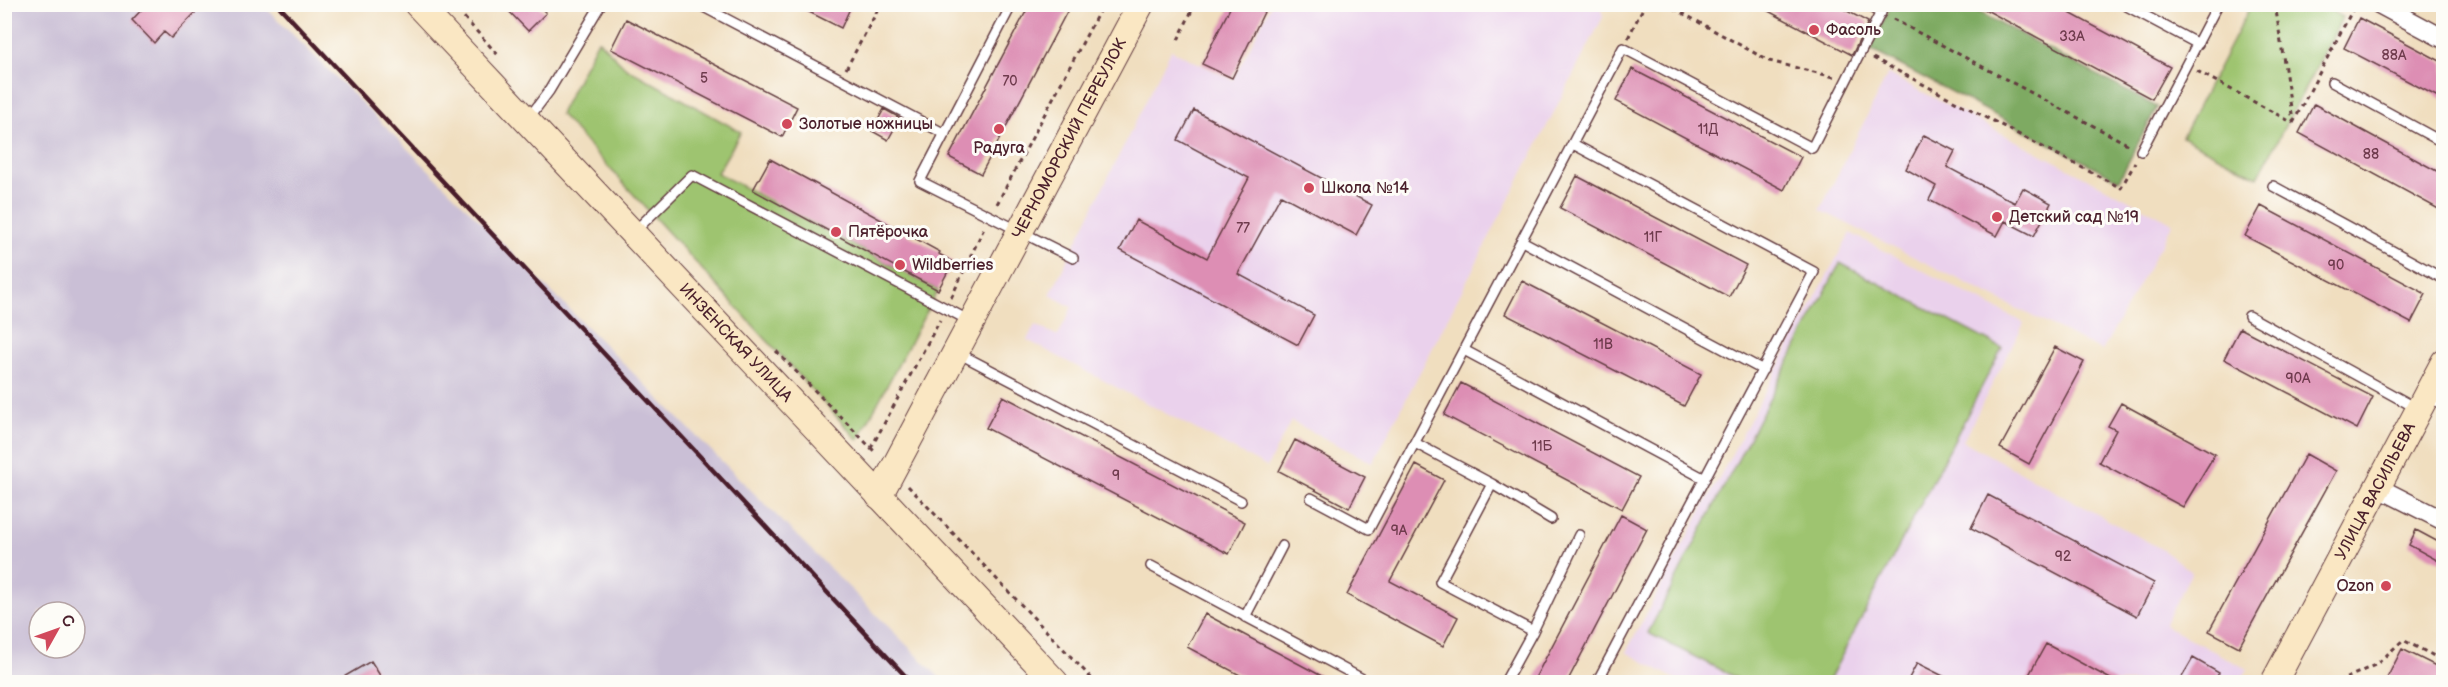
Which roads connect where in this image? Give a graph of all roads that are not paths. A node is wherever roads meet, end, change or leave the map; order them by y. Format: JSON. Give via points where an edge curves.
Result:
{"nodes":[{"id":1,"x":417,"y":4,"type":"edge"},
{"id":2,"x":601,"y":4,"type":"edge"},
{"id":3,"x":698,"y":4,"type":"edge"},
{"id":4,"x":1012,"y":4,"type":"edge"},
{"id":5,"x":1141,"y":4,"type":"edge"},
{"id":6,"x":1865,"y":4,"type":"edge"},
{"id":7,"x":2123,"y":4,"type":"edge"},
{"id":8,"x":2218,"y":4,"type":"edge"},
{"id":9,"x":2379,"y":4,"type":"edge"},
{"id":10,"x":1883,"y":8,"type":"edge"},
{"id":11,"x":2444,"y":39,"type":"edge"},
{"id":12,"x":2198,"y":44,"type":"junction"},
{"id":13,"x":2332,"y":82,"type":"dead end"},
{"id":14,"x":526,"y":121,"type":"junction"},
{"id":15,"x":945,"y":134,"type":"junction"},
{"id":16,"x":2444,"y":143,"type":"edge"},
{"id":17,"x":1573,"y":144,"type":"junction"},
{"id":18,"x":2141,"y":151,"type":"road end"},
{"id":19,"x":2273,"y":186,"type":"dead end"},
{"id":20,"x":1021,"y":230,"type":"junction"},
{"id":21,"x":633,"y":233,"type":"junction"},
{"id":22,"x":1522,"y":241,"type":"junction"},
{"id":23,"x":1073,"y":258,"type":"dead end"},
{"id":24,"x":2444,"y":279,"type":"edge"},
{"id":25,"x":2249,"y":316,"type":"dead end"},
{"id":26,"x":972,"y":322,"type":"junction"},
{"id":27,"x":1464,"y":350,"type":"junction"},
{"id":28,"x":956,"y":352,"type":"junction"},
{"id":29,"x":2444,"y":362,"type":"edge"},
{"id":30,"x":1763,"y":370,"type":"junction"},
{"id":31,"x":2429,"y":403,"type":"edge"},
{"id":32,"x":1415,"y":443,"type":"junction"},
{"id":33,"x":1705,"y":479,"type":"junction"},
{"id":34,"x":1492,"y":484,"type":"junction"},
{"id":35,"x":2378,"y":487,"type":"junction"},
{"id":36,"x":879,"y":496,"type":"junction"},
{"id":37,"x":1311,"y":498,"type":"dead end"},
{"id":38,"x":1240,"y":501,"type":"dead end"},
{"id":39,"x":1551,"y":519,"type":"dead end"},
{"id":40,"x":2444,"y":521,"type":"edge"},
{"id":41,"x":1579,"y":535,"type":"dead end"},
{"id":42,"x":1282,"y":546,"type":"dead end"},
{"id":43,"x":1150,"y":566,"type":"dead end"},
{"id":44,"x":1245,"y":617,"type":"junction"},
{"id":45,"x":1533,"y":631,"type":"junction"},
{"id":46,"x":1599,"y":679,"type":"edge"},
{"id":47,"x":1055,"y":682,"type":"edge"},
{"id":48,"x":1368,"y":682,"type":"edge"},
{"id":49,"x":1505,"y":682,"type":"edge"},
{"id":50,"x":1613,"y":682,"type":"edge"},
{"id":51,"x":2274,"y":682,"type":"edge"}],
"edges":[{"from":1,"to":14,"type":"street","name":"ИНЗЕНСКАЯ УЛИЦА"},
{"from":2,"to":14,"type":"lane","via":[[549,91]]},
{"from":3,"to":15,"type":"lane"},
{"from":4,"to":15,"type":"lane"},
{"from":5,"to":20,"type":"street","name":"ЧЕРНОМОРСКИЙ ПЕРЕУЛОК"},
{"from":6,"to":10,"type":"lane"},
{"from":7,"to":12,"type":"lane"},
{"from":8,"to":12,"type":"lane"},
{"from":9,"to":11,"type":"street"},
{"from":10,"to":17,"type":"lane","via":[[1812,148],[1623,48]]},
{"from":12,"to":18,"type":"lane"},
{"from":13,"to":16,"type":"lane"},
{"from":14,"to":21,"type":"street","name":"ИНЗЕНСКАЯ УЛИЦА"},
{"from":15,"to":20,"type":"lane","via":[[920,181]]},
{"from":17,"to":22,"type":"lane"},
{"from":17,"to":30,"type":"lane","via":[[1814,272]]},
{"from":19,"to":24,"type":"lane"},
{"from":20,"to":23,"type":"lane"},
{"from":20,"to":26,"type":"street","name":"ЧЕРНОМОРСКИЙ ПЕРЕУЛОК"},
{"from":21,"to":26,"type":"lane","via":[[692,176]]},
{"from":21,"to":36,"type":"street","name":"ИНЗЕНСКАЯ УЛИЦА"},
{"from":22,"to":27,"type":"lane"},
{"from":22,"to":30,"type":"lane"},
{"from":25,"to":31,"type":"lane"},
{"from":26,"to":28,"type":"street","name":"ЧЕРНОМОРСКИЙ ПЕРЕУЛОК"},
{"from":27,"to":32,"type":"lane"},
{"from":27,"to":33,"type":"lane"},
{"from":28,"to":36,"type":"street","name":"ЧЕРНОМОРСКИЙ ПЕРЕУЛОК"},
{"from":28,"to":38,"type":"lane"},
{"from":29,"to":31,"type":"street","name":"УЛИЦА ВАСИЛЬЕВА"},
{"from":30,"to":33,"type":"lane"},
{"from":31,"to":35,"type":"street","name":"УЛИЦА ВАСИЛЬЕВА"},
{"from":32,"to":34,"type":"lane"},
{"from":32,"to":37,"type":"lane","via":[[1369,529]]},
{"from":33,"to":46,"type":"lane"},
{"from":34,"to":39,"type":"lane"},
{"from":34,"to":45,"type":"lane","via":[[1440,582]]},
{"from":35,"to":40,"type":"street"},
{"from":35,"to":51,"type":"street","name":"УЛИЦА ВАСИЛЬЕВА"},
{"from":36,"to":47,"type":"street","name":"ИНЗЕНСКАЯ УЛИЦА"},
{"from":41,"to":45,"type":"lane"},
{"from":42,"to":44,"type":"lane"},
{"from":43,"to":44,"type":"lane"},
{"from":44,"to":48,"type":"lane"},
{"from":45,"to":49,"type":"lane"},
{"from":46,"to":50,"type":"lane"}]}
